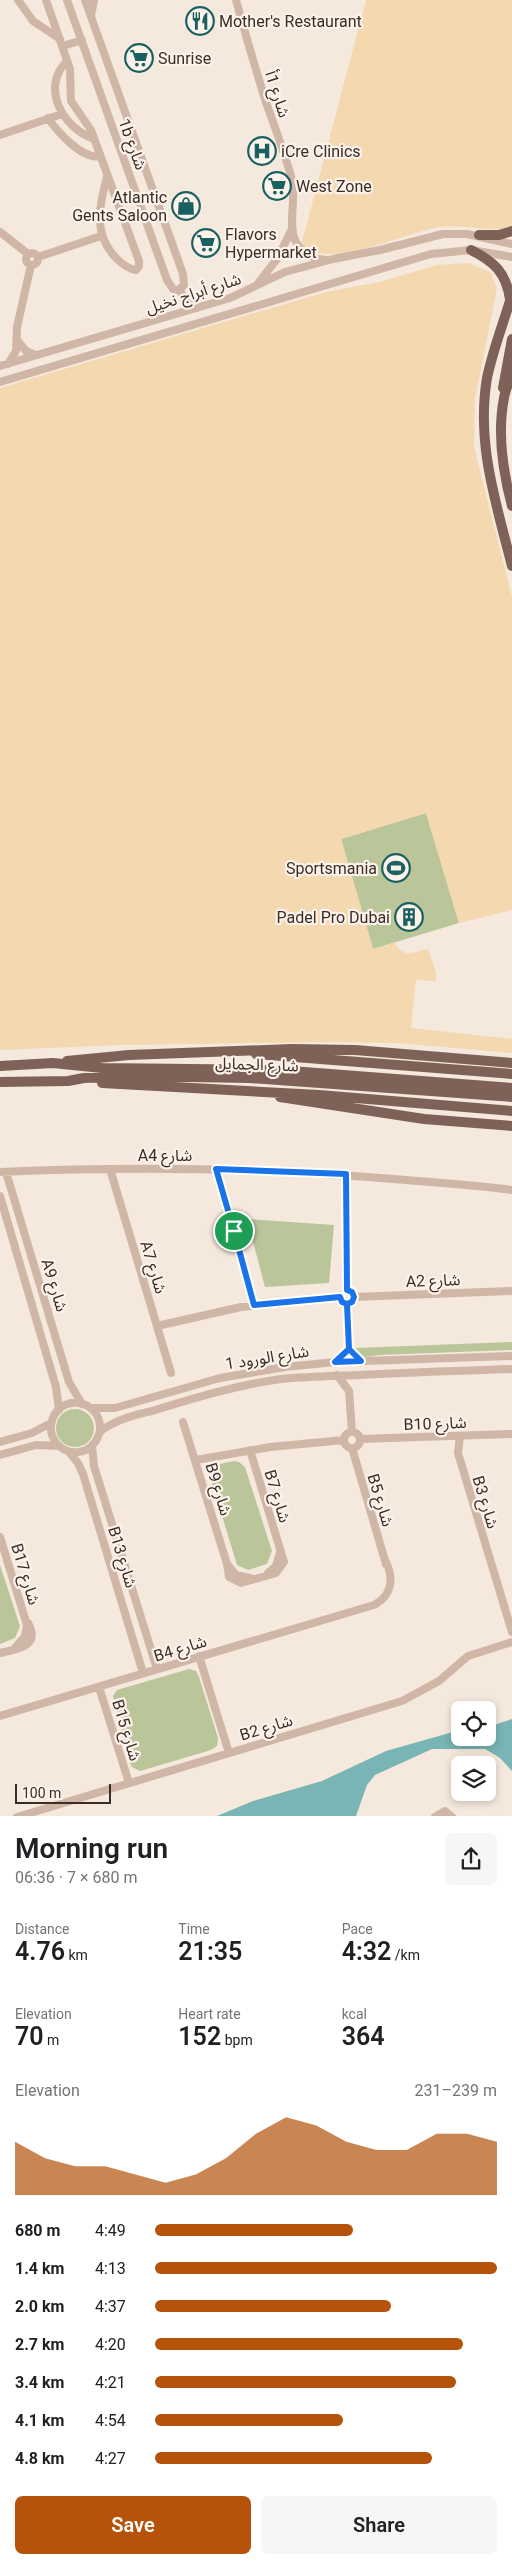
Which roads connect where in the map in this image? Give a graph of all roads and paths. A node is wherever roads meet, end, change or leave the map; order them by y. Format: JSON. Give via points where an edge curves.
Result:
{"nodes":[{"id":1,"x":18,"y":0,"type":"edge"},
{"id":2,"x":46,"y":0,"type":"edge"},
{"id":3,"x":67,"y":0,"type":"edge"},
{"id":4,"x":85,"y":0,"type":"edge"},
{"id":5,"x":94,"y":0,"type":"edge"},
{"id":6,"x":236,"y":0,"type":"edge"},
{"id":7,"x":91,"y":16,"type":"junction"},
{"id":8,"x":82,"y":40,"type":"junction"},
{"id":9,"x":61,"y":43,"type":"junction"},
{"id":10,"x":67,"y":60,"type":"junction"},
{"id":11,"x":118,"y":92,"type":"junction"},
{"id":12,"x":102,"y":97,"type":"junction"},
{"id":13,"x":62,"y":114,"type":"junction"},
{"id":14,"x":48,"y":118,"type":"junction"},
{"id":15,"x":0,"y":135,"type":"edge"},
{"id":16,"x":94,"y":139,"type":"junction"},
{"id":17,"x":100,"y":156,"type":"junction"},
{"id":18,"x":108,"y":177,"type":"junction"},
{"id":19,"x":292,"y":229,"type":"junction"},
{"id":20,"x":512,"y":231,"type":"edge"},
{"id":21,"x":0,"y":232,"type":"edge"},
{"id":22,"x":479,"y":235,"type":"junction"},
{"id":23,"x":101,"y":236,"type":"junction"},
{"id":24,"x":512,"y":244,"type":"edge"},
{"id":25,"x":471,"y":250,"type":"junction"},
{"id":26,"x":28,"y":254,"type":"junction"},
{"id":27,"x":38,"y":257,"type":"junction"},
{"id":28,"x":512,"y":257,"type":"edge"},
{"id":29,"x":333,"y":259,"type":"junction"},
{"id":30,"x":31,"y":265,"type":"junction"},
{"id":31,"x":256,"y":285,"type":"junction"},
{"id":32,"x":179,"y":290,"type":"junction"},
{"id":33,"x":511,"y":297,"type":"edge"},
{"id":34,"x":197,"y":308,"type":"junction"},
{"id":35,"x":176,"y":314,"type":"junction"},
{"id":36,"x":512,"y":339,"type":"edge"},
{"id":37,"x":17,"y":340,"type":"junction"},
{"id":38,"x":35,"y":356,"type":"junction"},
{"id":39,"x":4,"y":365,"type":"edge"},
{"id":40,"x":512,"y":372,"type":"edge"},
{"id":41,"x":0,"y":382,"type":"edge"},
{"id":42,"x":504,"y":397,"type":"junction"},
{"id":43,"x":512,"y":506,"type":"edge"},
{"id":44,"x":512,"y":566,"type":"edge"},
{"id":45,"x":244,"y":1052,"type":"junction"},
{"id":46,"x":53,"y":1063,"type":"junction"},
{"id":47,"x":510,"y":1063,"type":"edge"},
{"id":48,"x":0,"y":1066,"type":"edge"},
{"id":49,"x":512,"y":1074,"type":"edge"},
{"id":50,"x":68,"y":1081,"type":"junction"},
{"id":51,"x":0,"y":1082,"type":"edge"},
{"id":52,"x":512,"y":1088,"type":"edge"},
{"id":53,"x":267,"y":1093,"type":"junction"},
{"id":54,"x":512,"y":1097,"type":"edge"},
{"id":55,"x":512,"y":1111,"type":"edge"},
{"id":56,"x":512,"y":1126,"type":"edge"},
{"id":57,"x":110,"y":1168,"type":"junction"},
{"id":58,"x":216,"y":1169,"type":"junction"},
{"id":59,"x":3,"y":1172,"type":"edge"},
{"id":60,"x":346,"y":1174,"type":"junction"},
{"id":61,"x":511,"y":1189,"type":"edge"},
{"id":62,"x":0,"y":1196,"type":"edge"},
{"id":63,"x":347,"y":1290,"type":"junction"},
{"id":64,"x":512,"y":1292,"type":"edge"},
{"id":65,"x":340,"y":1297,"type":"junction"},
{"id":66,"x":354,"y":1297,"type":"junction"},
{"id":67,"x":347,"y":1304,"type":"junction"},
{"id":68,"x":254,"y":1305,"type":"junction"},
{"id":69,"x":157,"y":1326,"type":"junction"},
{"id":70,"x":349,"y":1349,"type":"junction"},
{"id":71,"x":512,"y":1356,"type":"edge"},
{"id":72,"x":361,"y":1361,"type":"junction"},
{"id":73,"x":335,"y":1362,"type":"junction"},
{"id":74,"x":512,"y":1369,"type":"edge"},
{"id":75,"x":172,"y":1374,"type":"dead end"},
{"id":76,"x":337,"y":1375,"type":"junction"},
{"id":77,"x":359,"y":1375,"type":"junction"},
{"id":78,"x":349,"y":1391,"type":"junction"},
{"id":79,"x":82,"y":1404,"type":"junction"},
{"id":80,"x":91,"y":1408,"type":"junction"},
{"id":81,"x":58,"y":1410,"type":"junction"},
{"id":82,"x":183,"y":1422,"type":"dead end"},
{"id":83,"x":51,"y":1423,"type":"junction"},
{"id":84,"x":100,"y":1432,"type":"junction"},
{"id":85,"x":352,"y":1432,"type":"junction"},
{"id":86,"x":512,"y":1434,"type":"edge"},
{"id":87,"x":460,"y":1436,"type":"junction"},
{"id":88,"x":360,"y":1439,"type":"junction"},
{"id":89,"x":344,"y":1440,"type":"junction"},
{"id":90,"x":0,"y":1442,"type":"edge"},
{"id":91,"x":58,"y":1446,"type":"junction"},
{"id":92,"x":92,"y":1446,"type":"junction"},
{"id":93,"x":352,"y":1448,"type":"junction"},
{"id":94,"x":250,"y":1450,"type":"junction"},
{"id":95,"x":69,"y":1452,"type":"junction"},
{"id":96,"x":0,"y":1455,"type":"edge"},
{"id":97,"x":196,"y":1460,"type":"junction"},
{"id":98,"x":0,"y":1537,"type":"edge"},
{"id":99,"x":385,"y":1560,"type":"joint"},
{"id":100,"x":253,"y":1578,"type":"joint"},
{"id":101,"x":512,"y":1632,"type":"edge"},
{"id":102,"x":512,"y":1642,"type":"edge"},
{"id":103,"x":0,"y":1653,"type":"edge"},
{"id":104,"x":199,"y":1656,"type":"junction"},
{"id":105,"x":157,"y":1669,"type":"junction"},
{"id":106,"x":143,"y":1673,"type":"junction"},
{"id":107,"x":100,"y":1686,"type":"junction"},
{"id":108,"x":0,"y":1716,"type":"edge"},
{"id":109,"x":229,"y":1753,"type":"junction"},
{"id":110,"x":129,"y":1782,"type":"junction"},
{"id":111,"x":17,"y":1816,"type":"edge"},
{"id":112,"x":435,"y":1816,"type":"edge"},
{"id":113,"x":452,"y":1816,"type":"edge"}],
"edges":[{"from":1,"to":9,"type":"street","via":[[33,21]]},
{"from":2,"to":9,"type":"street"},
{"from":3,"to":8,"type":"street","name":"1b شارع"},
{"from":4,"to":7,"type":"street","name":"1b شارع"},
{"from":5,"to":7,"type":"street"},
{"from":6,"to":19,"type":"street","name":"شارع 1أ","via":[[254,66],[291,175],[294,199]]},
{"from":7,"to":11,"type":"street","name":"1b شارع"},
{"from":8,"to":9,"type":"street"},
{"from":8,"to":12,"type":"street","name":"1b شارع"},
{"from":9,"to":10,"type":"street"},
{"from":10,"to":13,"type":"street","via":[[58,74],[56,88]]},
{"from":10,"to":16,"type":"street","via":[[72,101],[89,125]]},
{"from":11,"to":12,"type":"street"},
{"from":11,"to":32,"type":"street","name":"1b شارع","via":[[183,274],[184,282]]},
{"from":12,"to":32,"type":"street","name":"1b شارع","via":[[167,280],[173,289]]},
{"from":13,"to":14,"type":"street"},
{"from":13,"to":16,"type":"street","via":[[72,127]]},
{"from":14,"to":15,"type":"street"},
{"from":14,"to":17,"type":"street","via":[[72,144],[88,155]]},
{"from":16,"to":17,"type":"street"},
{"from":17,"to":18,"type":"street"},
{"from":18,"to":23,"type":"street","via":[[99,212]]},
{"from":18,"to":23,"type":"street","via":[[139,261],[138,268],[133,270],[123,264]]},
{"from":19,"to":29,"type":"street","via":[[295,241],[304,252],[318,259]]},
{"from":19,"to":31,"type":"street","via":[[278,259]]},
{"from":20,"to":22,"type":"main road"},
{"from":21,"to":26,"type":"street"},
{"from":22,"to":24,"type":"street","name":"شارع أبراج نخيل"},
{"from":22,"to":29,"type":"street","name":"شارع أبراج نخيل","via":[[437,235]]},
{"from":23,"to":27,"type":"street"},
{"from":25,"to":28,"type":"street","name":"شارع أبراج نخيل"},
{"from":25,"to":33,"type":"main road","via":[[501,270]]},
{"from":25,"to":41,"type":"street","name":"شارع أبراج نخيل","via":[[431,254]]},
{"from":26,"to":27,"type":"street"},
{"from":26,"to":30,"type":"street","via":[[26,262]]},
{"from":27,"to":30,"type":"street","via":[[37,263]]},
{"from":29,"to":31,"type":"street","name":"شارع أبراج نخيل","via":[[285,272]]},
{"from":30,"to":37,"type":"street"},
{"from":31,"to":34,"type":"street","name":"شارع أبراج نخيل","via":[[230,298]]},
{"from":32,"to":34,"type":"street","name":"1b شارع","via":[[185,301]]},
{"from":32,"to":35,"type":"street"},
{"from":33,"to":44,"type":"main road","via":[[494,348],[483,419],[490,481]]},
{"from":34,"to":35,"type":"street","name":"شارع أبراج نخيل"},
{"from":35,"to":38,"type":"street","name":"شارع أبراج نخيل"},
{"from":36,"to":42,"type":"main road","via":[[503,381]]},
{"from":37,"to":38,"type":"street"},
{"from":37,"to":39,"type":"street","via":[[16,351]]},
{"from":38,"to":39,"type":"street","name":"شارع أبراج نخيل"},
{"from":40,"to":42,"type":"main road"},
{"from":42,"to":43,"type":"main road","via":[[503,454]]},
{"from":45,"to":46,"type":"main road","via":[[138,1055]]},
{"from":45,"to":47,"type":"main road","via":[[355,1050]]},
{"from":45,"to":49,"type":"main road"},
{"from":46,"to":48,"type":"main road","name":"شارع الجمايل"},
{"from":46,"to":52,"type":"main road","name":"شارع الجمايل","via":[[102,1068],[278,1070]]},
{"from":50,"to":51,"type":"main road","name":"شارع الجمايل"},
{"from":50,"to":53,"type":"main road"},
{"from":50,"to":54,"type":"main road","name":"شارع الجمايل","via":[[131,1076],[248,1078]]},
{"from":53,"to":55,"type":"main road"},
{"from":53,"to":56,"type":"main road","via":[[299,1102],[424,1119]]},
{"from":57,"to":58,"type":"street","name":"A4 شارع"},
{"from":57,"to":59,"type":"street","name":"A4 شارع"},
{"from":57,"to":69,"type":"street","name":"A7 شارع"},
{"from":58,"to":60,"type":"street","name":"A4 شارع"},
{"from":58,"to":68,"type":"street"},
{"from":59,"to":79,"type":"street","name":"A9 شارع","via":[[72,1391]]},
{"from":60,"to":61,"type":"street","name":"A4 شارع"},
{"from":60,"to":63,"type":"street"},
{"from":62,"to":81,"type":"street","name":"A9 شارع","via":[[56,1387]]},
{"from":63,"to":65,"type":"street"},
{"from":63,"to":66,"type":"street"},
{"from":64,"to":66,"type":"street","name":"A2 شارع"},
{"from":65,"to":67,"type":"street"},
{"from":65,"to":68,"type":"street"},
{"from":66,"to":67,"type":"street"},
{"from":67,"to":70,"type":"street"},
{"from":68,"to":69,"type":"street"},
{"from":69,"to":75,"type":"street","name":"A7 شارع"},
{"from":70,"to":72,"type":"street"},
{"from":70,"to":73,"type":"street"},
{"from":71,"to":72,"type":"street","name":"شارع الورود 1"},
{"from":72,"to":73,"type":"street","name":"شارع الورود 1"},
{"from":73,"to":80,"type":"street","name":"شارع الورود 1","via":[[263,1370],[196,1384],[115,1408]]},
{"from":74,"to":77,"type":"street","name":"شارع الورود 1"},
{"from":76,"to":77,"type":"street","name":"شارع الورود 1"},
{"from":76,"to":78,"type":"street"},
{"from":76,"to":84,"type":"street","name":"شارع الورود 1","via":[[281,1379],[222,1391],[123,1419]]},
{"from":77,"to":78,"type":"street"},
{"from":78,"to":85,"type":"street"},
{"from":79,"to":80,"type":"street","name":"شارع الورود 1"},
{"from":79,"to":81,"type":"street","via":[[72,1403]]},
{"from":80,"to":84,"type":"street","via":[[99,1419]]},
{"from":81,"to":83,"type":"street"},
{"from":82,"to":97,"type":"street","name":"B9 شارع"},
{"from":83,"to":90,"type":"street","via":[[32,1433]]},
{"from":83,"to":91,"type":"street"},
{"from":84,"to":92,"type":"street"},
{"from":85,"to":88,"type":"street"},
{"from":85,"to":89,"type":"street"},
{"from":86,"to":87,"type":"street","name":"B10 شارع"},
{"from":87,"to":88,"type":"street","name":"B10 شارع"},
{"from":87,"to":101,"type":"street","name":"B3 شارع","via":[[459,1459]]},
{"from":88,"to":93,"type":"street"},
{"from":89,"to":93,"type":"street"},
{"from":89,"to":94,"type":"street"},
{"from":91,"to":95,"type":"street"},
{"from":91,"to":96,"type":"street","via":[[36,1445]]},
{"from":92,"to":95,"type":"street","via":[[82,1452]]},
{"from":92,"to":105,"type":"street","name":"B13 شارع","via":[[94,1466]]},
{"from":93,"to":99,"type":"street","name":"B5 شارع"},
{"from":94,"to":97,"type":"street"},
{"from":94,"to":100,"type":"street","name":"B7 شارع","via":[[284,1558],[283,1567],[276,1573]]},
{"from":95,"to":106,"type":"street","name":"B13 شارع","via":[[83,1474]]},
{"from":97,"to":100,"type":"street","name":"B9 شارع","via":[[227,1564],[236,1575]]},
{"from":98,"to":103,"type":"street","name":"B17 شارع","via":[[31,1629],[31,1639],[25,1646]]},
{"from":99,"to":104,"type":"street","name":"B4 شارع","via":[[391,1579],[388,1592],[380,1602]]},
{"from":102,"to":109,"type":"street","name":"B2 شارع","via":[[468,1656],[439,1681],[412,1697]]},
{"from":104,"to":105,"type":"street","name":"B4 شارع"},
{"from":104,"to":109,"type":"street"},
{"from":105,"to":106,"type":"street","name":"B4 شارع"},
{"from":106,"to":107,"type":"street","name":"B4 شارع"},
{"from":107,"to":108,"type":"street","name":"B4 شارع"},
{"from":107,"to":110,"type":"street","name":"B15 شارع"},
{"from":109,"to":110,"type":"street","name":"B2 شارع"},
{"from":110,"to":111,"type":"street","name":"B2 شارع"},
{"from":112,"to":113,"type":"street","via":[[445,1811]]}]}
